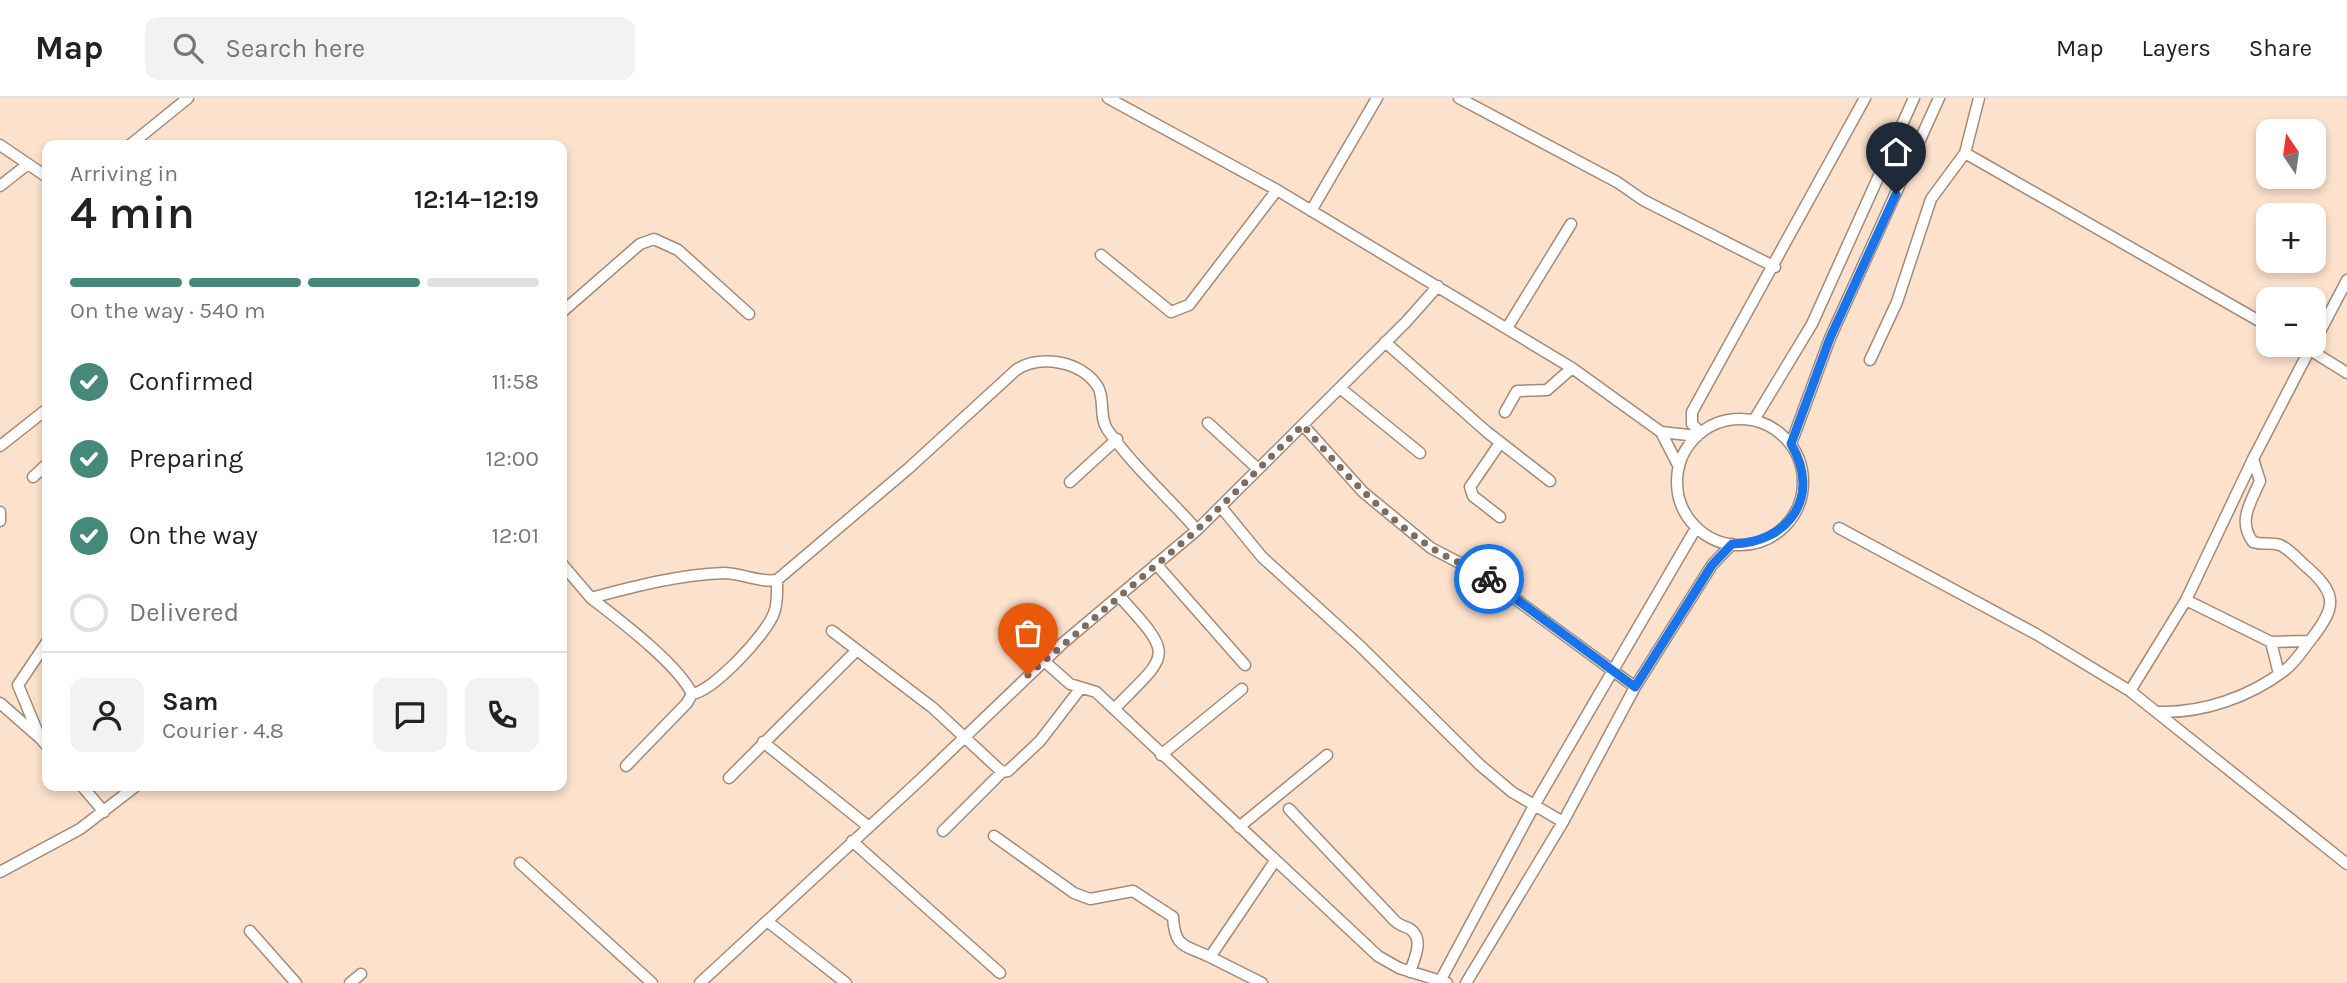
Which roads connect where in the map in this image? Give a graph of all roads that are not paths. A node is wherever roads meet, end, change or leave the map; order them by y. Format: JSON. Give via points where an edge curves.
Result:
{"nodes":[{"id":1,"x":188,"y":98,"type":"edge"},
{"id":2,"x":1108,"y":98,"type":"edge"},
{"id":3,"x":1377,"y":98,"type":"edge"},
{"id":4,"x":1459,"y":98,"type":"edge"},
{"id":5,"x":1866,"y":98,"type":"edge"},
{"id":6,"x":1914,"y":98,"type":"edge"},
{"id":7,"x":1939,"y":98,"type":"edge"},
{"id":8,"x":1979,"y":98,"type":"edge"},
{"id":9,"x":136,"y":140,"type":"edge"},
{"id":10,"x":0,"y":145,"type":"edge"},
{"id":11,"x":1965,"y":153,"type":"junction"},
{"id":12,"x":29,"y":164,"type":"junction"},
{"id":13,"x":42,"y":173,"type":"edge"},
{"id":14,"x":0,"y":186,"type":"edge"},
{"id":15,"x":1277,"y":190,"type":"junction"},
{"id":16,"x":1311,"y":211,"type":"junction"},
{"id":17,"x":1571,"y":224,"type":"dead end"},
{"id":18,"x":1101,"y":255,"type":"dead end"},
{"id":19,"x":1775,"y":267,"type":"junction"},
{"id":20,"x":2347,"y":281,"type":"edge"},
{"id":21,"x":1438,"y":286,"type":"junction"},
{"id":22,"x":567,"y":308,"type":"edge"},
{"id":23,"x":749,"y":314,"type":"dead end"},
{"id":24,"x":2326,"y":316,"type":"edge"},
{"id":25,"x":2256,"y":319,"type":"edge"},
{"id":26,"x":1507,"y":328,"type":"junction"},
{"id":27,"x":1385,"y":342,"type":"junction"},
{"id":28,"x":2303,"y":357,"type":"edge"},
{"id":29,"x":2325,"y":357,"type":"edge"},
{"id":30,"x":1870,"y":360,"type":"dead end"},
{"id":31,"x":1572,"y":368,"type":"junction"},
{"id":32,"x":2347,"y":373,"type":"edge"},
{"id":33,"x":1340,"y":387,"type":"junction"},
{"id":34,"x":1505,"y":412,"type":"dead end"},
{"id":35,"x":42,"y":413,"type":"edge"},
{"id":36,"x":1754,"y":420,"type":"junction"},
{"id":37,"x":1208,"y":423,"type":"dead end"},
{"id":38,"x":1303,"y":425,"type":"junction"},
{"id":39,"x":1661,"y":432,"type":"junction"},
{"id":40,"x":1699,"y":435,"type":"junction"},
{"id":41,"x":1117,"y":439,"type":"junction"},
{"id":42,"x":1500,"y":443,"type":"junction"},
{"id":43,"x":1791,"y":444,"type":"junction"},
{"id":44,"x":0,"y":446,"type":"edge"},
{"id":45,"x":1420,"y":453,"type":"dead end"},
{"id":46,"x":2253,"y":459,"type":"junction"},
{"id":47,"x":1679,"y":467,"type":"junction"},
{"id":48,"x":42,"y":469,"type":"edge"},
{"id":49,"x":1258,"y":469,"type":"junction"},
{"id":50,"x":33,"y":477,"type":"dead end"},
{"id":51,"x":1550,"y":481,"type":"dead end"},
{"id":52,"x":1070,"y":482,"type":"dead end"},
{"id":53,"x":1221,"y":507,"type":"junction"},
{"id":54,"x":0,"y":512,"type":"edge"},
{"id":55,"x":1500,"y":517,"type":"dead end"},
{"id":56,"x":0,"y":521,"type":"edge"},
{"id":57,"x":1696,"y":528,"type":"junction"},
{"id":58,"x":1839,"y":528,"type":"dead end"},
{"id":59,"x":1197,"y":530,"type":"junction"},
{"id":60,"x":1732,"y":544,"type":"junction"},
{"id":61,"x":1156,"y":564,"type":"junction"},
{"id":62,"x":567,"y":570,"type":"edge"},
{"id":63,"x":777,"y":580,"type":"junction"},
{"id":64,"x":1120,"y":597,"type":"junction"},
{"id":65,"x":591,"y":598,"type":"junction"},
{"id":66,"x":2186,"y":600,"type":"junction"},
{"id":67,"x":832,"y":631,"type":"dead end"},
{"id":68,"x":2309,"y":641,"type":"junction"},
{"id":69,"x":2271,"y":642,"type":"junction"},
{"id":70,"x":42,"y":649,"type":"edge"},
{"id":71,"x":855,"y":652,"type":"junction"},
{"id":72,"x":1044,"y":661,"type":"junction"},
{"id":73,"x":1245,"y":665,"type":"dead end"},
{"id":74,"x":1612,"y":671,"type":"junction"},
{"id":75,"x":2279,"y":674,"type":"junction"},
{"id":76,"x":1635,"y":687,"type":"junction"},
{"id":77,"x":1080,"y":689,"type":"junction"},
{"id":78,"x":1242,"y":689,"type":"dead end"},
{"id":79,"x":2130,"y":691,"type":"junction"},
{"id":80,"x":692,"y":694,"type":"junction"},
{"id":81,"x":0,"y":704,"type":"edge"},
{"id":82,"x":1114,"y":709,"type":"junction"},
{"id":83,"x":2159,"y":712,"type":"junction"},
{"id":84,"x":966,"y":737,"type":"junction"},
{"id":85,"x":42,"y":740,"type":"edge"},
{"id":86,"x":42,"y":741,"type":"edge"},
{"id":87,"x":763,"y":742,"type":"junction"},
{"id":88,"x":1161,"y":755,"type":"junction"},
{"id":89,"x":1327,"y":755,"type":"dead end"},
{"id":90,"x":626,"y":766,"type":"dead end"},
{"id":91,"x":1002,"y":772,"type":"junction"},
{"id":92,"x":729,"y":778,"type":"dead end"},
{"id":93,"x":86,"y":791,"type":"edge"},
{"id":94,"x":130,"y":791,"type":"edge"},
{"id":95,"x":1535,"y":804,"type":"junction"},
{"id":96,"x":1289,"y":809,"type":"dead end"},
{"id":97,"x":104,"y":812,"type":"junction"},
{"id":98,"x":1563,"y":822,"type":"junction"},
{"id":99,"x":869,"y":827,"type":"junction"},
{"id":100,"x":1239,"y":827,"type":"junction"},
{"id":101,"x":943,"y":831,"type":"dead end"},
{"id":102,"x":994,"y":836,"type":"dead end"},
{"id":103,"x":852,"y":841,"type":"junction"},
{"id":104,"x":1275,"y":861,"type":"junction"},
{"id":105,"x":520,"y":863,"type":"dead end"},
{"id":106,"x":2347,"y":864,"type":"edge"},
{"id":107,"x":0,"y":872,"type":"edge"},
{"id":108,"x":767,"y":920,"type":"junction"},
{"id":109,"x":250,"y":931,"type":"dead end"},
{"id":110,"x":1210,"y":957,"type":"junction"},
{"id":111,"x":1410,"y":972,"type":"junction"},
{"id":112,"x":1000,"y":973,"type":"dead end"},
{"id":113,"x":361,"y":974,"type":"dead end"},
{"id":114,"x":705,"y":981,"type":"edge"},
{"id":115,"x":1442,"y":982,"type":"edge"},
{"id":116,"x":296,"y":983,"type":"edge"},
{"id":117,"x":350,"y":983,"type":"edge"},
{"id":118,"x":652,"y":983,"type":"edge"},
{"id":119,"x":846,"y":983,"type":"edge"},
{"id":120,"x":1262,"y":983,"type":"edge"},
{"id":121,"x":1466,"y":983,"type":"edge"}],
"edges":[{"from":1,"to":9,"type":"street"},
{"from":2,"to":15,"type":"street"},
{"from":3,"to":16,"type":"street"},
{"from":4,"to":19,"type":"street"},
{"from":5,"to":19,"type":"street"},
{"from":6,"to":36,"type":"street","via":[[1812,324]]},
{"from":7,"to":43,"type":"street","via":[[1830,338]]},
{"from":8,"to":11,"type":"street"},
{"from":10,"to":12,"type":"street"},
{"from":11,"to":25,"type":"street"},
{"from":11,"to":30,"type":"street","via":[[1931,199],[1897,302]]},
{"from":12,"to":13,"type":"street"},
{"from":12,"to":14,"type":"street"},
{"from":15,"to":16,"type":"street"},
{"from":15,"to":18,"type":"street","via":[[1189,305],[1179,311],[1171,312]]},
{"from":16,"to":21,"type":"street"},
{"from":17,"to":26,"type":"street"},
{"from":19,"to":40,"type":"street","via":[[1692,412]]},
{"from":20,"to":24,"type":"street"},
{"from":21,"to":26,"type":"street"},
{"from":21,"to":27,"type":"street"},
{"from":22,"to":23,"type":"street","via":[[640,244],[654,239],[678,250]]},
{"from":26,"to":31,"type":"street"},
{"from":27,"to":33,"type":"street"},
{"from":27,"to":42,"type":"street"},
{"from":28,"to":46,"type":"street"},
{"from":29,"to":32,"type":"street"},
{"from":31,"to":34,"type":"street","via":[[1546,390],[1517,391]]},
{"from":31,"to":39,"type":"street"},
{"from":33,"to":38,"type":"street"},
{"from":33,"to":45,"type":"street"},
{"from":35,"to":44,"type":"street"},
{"from":36,"to":40,"type":"street","via":[[1726,421]]},
{"from":36,"to":43,"type":"street"},
{"from":37,"to":49,"type":"street"},
{"from":38,"to":49,"type":"street"},
{"from":38,"to":74,"type":"street","via":[[1389,514],[1432,548],[1483,575]]},
{"from":39,"to":40,"type":"street"},
{"from":39,"to":47,"type":"street"},
{"from":40,"to":47,"type":"street"},
{"from":41,"to":52,"type":"street"},
{"from":41,"to":59,"type":"street"},
{"from":41,"to":63,"type":"street","via":[[1105,427],[1097,387],[1079,369],[1054,361],[1023,365]]},
{"from":42,"to":51,"type":"street"},
{"from":42,"to":55,"type":"street","via":[[1470,487],[1473,496]]},
{"from":43,"to":60,"type":"street","via":[[1804,482],[1798,508],[1771,537],[1752,544]]},
{"from":46,"to":66,"type":"street"},
{"from":46,"to":68,"type":"street","via":[[2260,481],[2244,516],[2248,536],[2253,542],[2287,550],[2320,579],[2330,595],[2328,616]]},
{"from":47,"to":57,"type":"street","via":[[1679,498]]},
{"from":48,"to":50,"type":"street"},
{"from":49,"to":53,"type":"street"},
{"from":53,"to":59,"type":"street"},
{"from":53,"to":95,"type":"street","via":[[1262,557],[1480,765],[1512,792]]},
{"from":54,"to":56,"type":"street"},
{"from":57,"to":60,"type":"street"},
{"from":57,"to":74,"type":"street"},
{"from":58,"to":79,"type":"street","via":[[2036,634]]},
{"from":59,"to":61,"type":"street"},
{"from":60,"to":76,"type":"street","via":[[1712,565]]},
{"from":61,"to":64,"type":"street"},
{"from":61,"to":73,"type":"street"},
{"from":62,"to":65,"type":"street"},
{"from":63,"to":65,"type":"street","via":[[728,573],[689,575]]},
{"from":63,"to":80,"type":"street","via":[[777,604],[769,624],[709,688]]},
{"from":64,"to":72,"type":"street"},
{"from":64,"to":82,"type":"street","via":[[1155,635],[1160,653],[1152,673]]},
{"from":65,"to":80,"type":"street","via":[[682,678]]},
{"from":66,"to":69,"type":"street"},
{"from":66,"to":79,"type":"street"},
{"from":67,"to":71,"type":"street"},
{"from":68,"to":69,"type":"street"},
{"from":68,"to":75,"type":"street"},
{"from":69,"to":75,"type":"street"},
{"from":70,"to":85,"type":"street","via":[[18,685]]},
{"from":71,"to":84,"type":"street"},
{"from":71,"to":87,"type":"street"},
{"from":72,"to":77,"type":"street","via":[[1055,674]]},
{"from":72,"to":84,"type":"street"},
{"from":74,"to":76,"type":"street"},
{"from":74,"to":95,"type":"street"},
{"from":75,"to":83,"type":"street","via":[[2215,706]]},
{"from":76,"to":98,"type":"street"},
{"from":77,"to":82,"type":"street","via":[[1096,692]]},
{"from":77,"to":91,"type":"street","via":[[1040,741]]},
{"from":78,"to":88,"type":"street"},
{"from":79,"to":83,"type":"street"},
{"from":80,"to":90,"type":"street"},
{"from":81,"to":86,"type":"street"},
{"from":82,"to":88,"type":"street"},
{"from":83,"to":106,"type":"street"},
{"from":84,"to":91,"type":"street"},
{"from":84,"to":99,"type":"street"},
{"from":87,"to":92,"type":"street"},
{"from":87,"to":99,"type":"street"},
{"from":88,"to":100,"type":"street"},
{"from":89,"to":100,"type":"street"},
{"from":91,"to":101,"type":"street"},
{"from":93,"to":97,"type":"street"},
{"from":94,"to":97,"type":"street"},
{"from":95,"to":98,"type":"street"},
{"from":95,"to":115,"type":"street"},
{"from":96,"to":111,"type":"street","via":[[1395,922],[1414,933],[1417,950]]},
{"from":97,"to":107,"type":"street"},
{"from":98,"to":121,"type":"street"},
{"from":99,"to":103,"type":"street"},
{"from":100,"to":104,"type":"street"},
{"from":102,"to":110,"type":"street","via":[[1074,893],[1090,899],[1140,893],[1173,917],[1177,941]]},
{"from":103,"to":108,"type":"street"},
{"from":103,"to":112,"type":"street"},
{"from":104,"to":110,"type":"street"},
{"from":104,"to":111,"type":"street","via":[[1378,956]]},
{"from":105,"to":118,"type":"street"},
{"from":108,"to":114,"type":"street"},
{"from":108,"to":119,"type":"street"},
{"from":109,"to":116,"type":"street"},
{"from":110,"to":120,"type":"street"},
{"from":111,"to":115,"type":"street"},
{"from":113,"to":117,"type":"street"}]}
